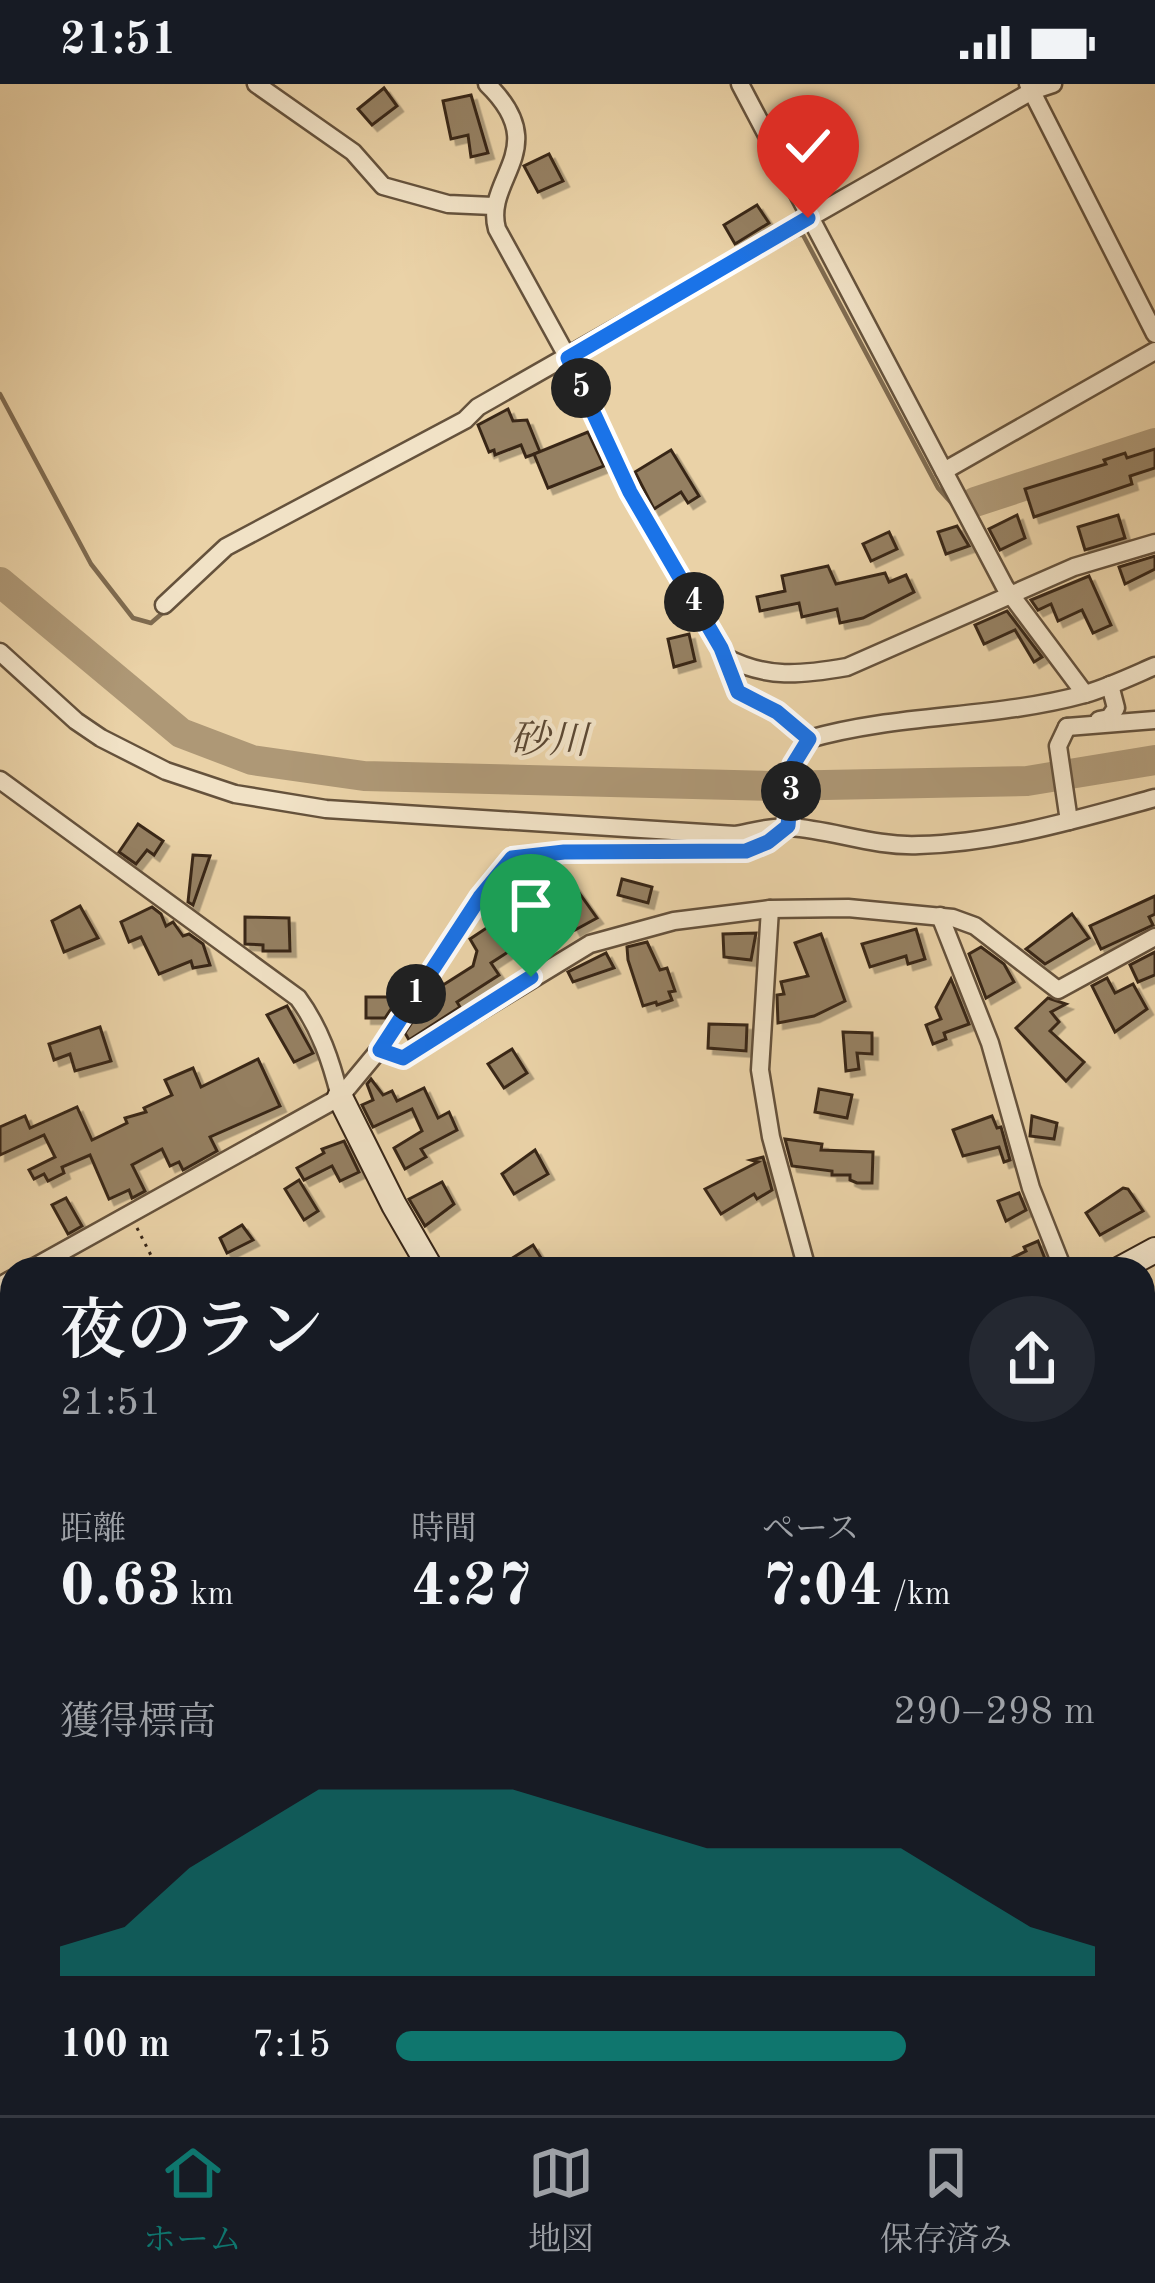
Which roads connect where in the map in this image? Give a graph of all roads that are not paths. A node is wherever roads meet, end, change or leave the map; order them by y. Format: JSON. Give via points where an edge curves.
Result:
{"nodes":[{"id":1,"x":256,"y":84,"type":"edge"},
{"id":2,"x":487,"y":84,"type":"edge"},
{"id":3,"x":740,"y":84,"type":"edge"},
{"id":4,"x":1053,"y":84,"type":"edge"},
{"id":5,"x":1030,"y":88,"type":"edge"},
{"id":6,"x":493,"y":206,"type":"junction"},
{"id":7,"x":808,"y":218,"type":"junction"},
{"id":8,"x":1155,"y":334,"type":"edge"},
{"id":9,"x":1155,"y":351,"type":"edge"},
{"id":10,"x":569,"y":361,"type":"junction"},
{"id":11,"x":944,"y":471,"type":"junction"},
{"id":12,"x":1155,"y":543,"type":"edge"},
{"id":13,"x":1012,"y":593,"type":"junction"},
{"id":14,"x":164,"y":605,"type":"dead end"},
{"id":15,"x":0,"y":652,"type":"edge"},
{"id":16,"x":725,"y":657,"type":"junction"},
{"id":17,"x":1155,"y":666,"type":"edge"},
{"id":18,"x":1110,"y":685,"type":"junction"},
{"id":19,"x":1085,"y":694,"type":"junction"},
{"id":20,"x":1155,"y":720,"type":"edge"},
{"id":21,"x":1067,"y":727,"type":"junction"},
{"id":22,"x":809,"y":739,"type":"junction"},
{"id":23,"x":0,"y":780,"type":"edge"},
{"id":24,"x":1155,"y":798,"type":"edge"},
{"id":25,"x":788,"y":820,"type":"junction"},
{"id":26,"x":1069,"y":821,"type":"junction"},
{"id":27,"x":770,"y":909,"type":"junction"},
{"id":28,"x":940,"y":916,"type":"junction"},
{"id":29,"x":1155,"y":937,"type":"edge"},
{"id":30,"x":380,"y":1050,"type":"junction"},
{"id":31,"x":340,"y":1097,"type":"junction"},
{"id":32,"x":53,"y":1257,"type":"edge"},
{"id":33,"x":424,"y":1257,"type":"edge"},
{"id":34,"x":804,"y":1257,"type":"edge"},
{"id":35,"x":1058,"y":1257,"type":"edge"}],
"edges":[{"from":1,"to":6,"type":"street","via":[[353,152],[383,186],[448,204]]},
{"from":2,"to":6,"type":"street","via":[[503,99],[516,145]]},
{"from":3,"to":7,"type":"street"},
{"from":4,"to":5,"type":"street"},
{"from":5,"to":7,"type":"street"},
{"from":5,"to":8,"type":"street"},
{"from":6,"to":10,"type":"street","via":[[497,229]]},
{"from":7,"to":10,"type":"street"},
{"from":7,"to":11,"type":"street"},
{"from":9,"to":11,"type":"street"},
{"from":10,"to":14,"type":"street","via":[[226,547]]},
{"from":10,"to":16,"type":"street","via":[[630,492]]},
{"from":11,"to":13,"type":"street"},
{"from":12,"to":13,"type":"street"},
{"from":13,"to":16,"type":"street","via":[[847,667],[754,673]]},
{"from":13,"to":19,"type":"street"},
{"from":15,"to":25,"type":"street","via":[[101,738],[236,794],[326,809],[735,835]]},
{"from":16,"to":22,"type":"street","via":[[738,692]]},
{"from":17,"to":18,"type":"street"},
{"from":18,"to":19,"type":"street"},
{"from":18,"to":21,"type":"street","via":[[1116,708],[1109,718]]},
{"from":19,"to":22,"type":"street"},
{"from":20,"to":21,"type":"street"},
{"from":21,"to":26,"type":"street","via":[[1058,746]]},
{"from":22,"to":25,"type":"street","via":[[793,765]]},
{"from":23,"to":31,"type":"street","via":[[298,998],[330,1056]]},
{"from":24,"to":26,"type":"street"},
{"from":25,"to":26,"type":"street","via":[[849,839],[916,845]]},
{"from":25,"to":30,"type":"street","via":[[746,851],[512,858]]},
{"from":27,"to":28,"type":"street"},
{"from":27,"to":30,"type":"street","via":[[674,921],[590,944],[403,1058]]},
{"from":27,"to":34,"type":"street","via":[[760,1070]]},
{"from":28,"to":29,"type":"street","via":[[976,926],[1058,990]]},
{"from":28,"to":35,"type":"street"},
{"from":30,"to":31,"type":"street"},
{"from":31,"to":32,"type":"street"},
{"from":31,"to":33,"type":"street"}]}
